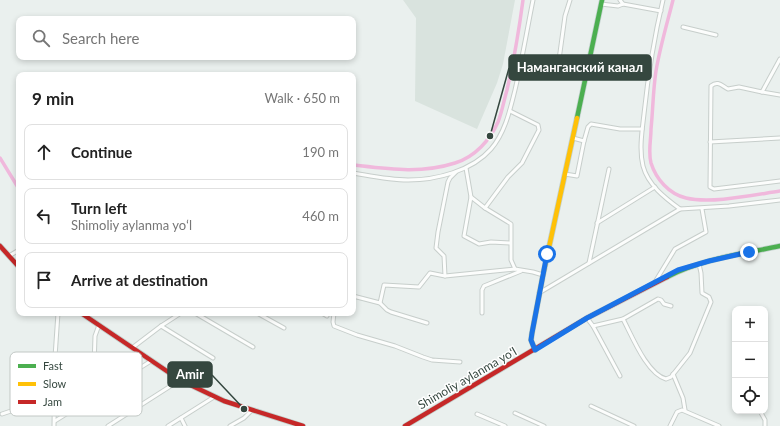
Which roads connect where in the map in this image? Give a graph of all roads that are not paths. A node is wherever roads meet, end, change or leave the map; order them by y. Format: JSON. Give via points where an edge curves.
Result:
{"nodes":[{"id":1,"x":533,"y":0,"type":"edge"},
{"id":2,"x":570,"y":0,"type":"edge"},
{"id":3,"x":620,"y":0,"type":"edge"},
{"id":4,"x":663,"y":0,"type":"edge"},
{"id":5,"x":601,"y":2,"type":"edge"},
{"id":6,"x":623,"y":4,"type":"junction"},
{"id":7,"x":660,"y":11,"type":"junction"},
{"id":8,"x":683,"y":27,"type":"dead end"},
{"id":9,"x":716,"y":35,"type":"dead end"},
{"id":10,"x":780,"y":58,"type":"edge"},
{"id":11,"x":586,"y":76,"type":"junction"},
{"id":12,"x":762,"y":92,"type":"junction"},
{"id":13,"x":780,"y":95,"type":"edge"},
{"id":14,"x":510,"y":111,"type":"junction"},
{"id":15,"x":642,"y":129,"type":"junction"},
{"id":16,"x":573,"y":138,"type":"junction"},
{"id":17,"x":780,"y":138,"type":"edge"},
{"id":18,"x":584,"y":141,"type":"junction"},
{"id":19,"x":710,"y":142,"type":"junction"},
{"id":20,"x":466,"y":168,"type":"junction"},
{"id":21,"x":609,"y":169,"type":"dead end"},
{"id":22,"x":457,"y":171,"type":"junction"},
{"id":23,"x":356,"y":173,"type":"edge"},
{"id":24,"x":565,"y":174,"type":"junction"},
{"id":25,"x":780,"y":181,"type":"edge"},
{"id":26,"x":655,"y":187,"type":"junction"},
{"id":27,"x":471,"y":197,"type":"junction"},
{"id":28,"x":780,"y":200,"type":"edge"},
{"id":29,"x":485,"y":208,"type":"junction"},
{"id":30,"x":680,"y":209,"type":"junction"},
{"id":31,"x":702,"y":209,"type":"junction"},
{"id":32,"x":597,"y":223,"type":"junction"},
{"id":33,"x":510,"y":243,"type":"junction"},
{"id":34,"x":0,"y":246,"type":"edge"},
{"id":35,"x":780,"y":246,"type":"edge"},
{"id":36,"x":16,"y":252,"type":"edge"},
{"id":37,"x":9,"y":256,"type":"junction"},
{"id":38,"x":588,"y":263,"type":"junction"},
{"id":39,"x":16,"y":264,"type":"edge"},
{"id":40,"x":699,"y":264,"type":"junction"},
{"id":41,"x":515,"y":269,"type":"junction"},
{"id":42,"x":521,"y":271,"type":"junction"},
{"id":43,"x":543,"y":275,"type":"junction"},
{"id":44,"x":445,"y":276,"type":"junction"},
{"id":45,"x":655,"y":282,"type":"junction"},
{"id":46,"x":539,"y":293,"type":"junction"},
{"id":47,"x":356,"y":297,"type":"edge"},
{"id":48,"x":380,"y":302,"type":"junction"},
{"id":49,"x":671,"y":306,"type":"dead end"},
{"id":50,"x":482,"y":313,"type":"dead end"},
{"id":51,"x":58,"y":316,"type":"edge"},
{"id":52,"x":86,"y":316,"type":"edge"},
{"id":53,"x":176,"y":316,"type":"edge"},
{"id":54,"x":200,"y":316,"type":"edge"},
{"id":55,"x":262,"y":316,"type":"edge"},
{"id":56,"x":334,"y":316,"type":"edge"},
{"id":57,"x":587,"y":318,"type":"junction"},
{"id":58,"x":623,"y":319,"type":"junction"},
{"id":59,"x":427,"y":323,"type":"dead end"},
{"id":60,"x":100,"y":325,"type":"junction"},
{"id":61,"x":161,"y":326,"type":"junction"},
{"id":62,"x":593,"y":326,"type":"junction"},
{"id":63,"x":284,"y":328,"type":"dead end"},
{"id":64,"x":132,"y":348,"type":"junction"},
{"id":65,"x":253,"y":348,"type":"dead end"},
{"id":66,"x":535,"y":350,"type":"junction"},
{"id":67,"x":55,"y":352,"type":"edge"},
{"id":68,"x":94,"y":352,"type":"edge"},
{"id":69,"x":138,"y":352,"type":"edge"},
{"id":70,"x":142,"y":355,"type":"edge"},
{"id":71,"x":213,"y":358,"type":"dead end"},
{"id":72,"x":151,"y":361,"type":"junction"},
{"id":73,"x":460,"y":362,"type":"dead end"},
{"id":74,"x":142,"y":367,"type":"edge"},
{"id":75,"x":673,"y":374,"type":"junction"},
{"id":76,"x":620,"y":376,"type":"dead end"},
{"id":77,"x":180,"y":380,"type":"junction"},
{"id":78,"x":214,"y":397,"type":"junction"},
{"id":79,"x":142,"y":404,"type":"edge"},
{"id":80,"x":591,"y":406,"type":"dead end"},
{"id":81,"x":252,"y":410,"type":"junction"},
{"id":82,"x":685,"y":410,"type":"junction"},
{"id":83,"x":10,"y":411,"type":"edge"},
{"id":84,"x":515,"y":413,"type":"dead end"},
{"id":85,"x":2,"y":414,"type":"dead end"},
{"id":86,"x":477,"y":414,"type":"dead end"},
{"id":87,"x":762,"y":414,"type":"edge"},
{"id":88,"x":55,"y":416,"type":"edge"},
{"id":89,"x":63,"y":416,"type":"edge"},
{"id":90,"x":124,"y":416,"type":"edge"},
{"id":91,"x":181,"y":418,"type":"junction"},
{"id":92,"x":55,"y":421,"type":"junction"},
{"id":93,"x":54,"y":426,"type":"edge"},
{"id":94,"x":108,"y":426,"type":"edge"},
{"id":95,"x":168,"y":426,"type":"edge"},
{"id":96,"x":186,"y":426,"type":"edge"},
{"id":97,"x":230,"y":426,"type":"edge"},
{"id":98,"x":303,"y":426,"type":"edge"},
{"id":99,"x":405,"y":426,"type":"edge"},
{"id":100,"x":505,"y":426,"type":"edge"},
{"id":101,"x":544,"y":426,"type":"edge"},
{"id":102,"x":634,"y":426,"type":"edge"},
{"id":103,"x":670,"y":426,"type":"edge"},
{"id":104,"x":719,"y":426,"type":"edge"},
{"id":105,"x":765,"y":426,"type":"edge"}],
"edges":[{"from":1,"to":14,"type":"street"},
{"from":2,"to":11,"type":"street","via":[[565,16],[558,67],[560,70]]},
{"from":3,"to":6,"type":"street"},
{"from":4,"to":7,"type":"street"},
{"from":5,"to":6,"type":"street","via":[[618,6]]},
{"from":5,"to":11,"type":"street"},
{"from":6,"to":7,"type":"street"},
{"from":7,"to":15,"type":"street","via":[[648,74]]},
{"from":8,"to":9,"type":"street"},
{"from":10,"to":12,"type":"street"},
{"from":11,"to":16,"type":"street"},
{"from":12,"to":13,"type":"street"},
{"from":12,"to":19,"type":"street","via":[[738,87],[728,89],[720,84],[713,84],[710,90]]},
{"from":14,"to":20,"type":"street","via":[[503,130],[492,148]]},
{"from":14,"to":29,"type":"street","via":[[538,125],[539,130],[522,164],[508,177]]},
{"from":15,"to":18,"type":"street","via":[[620,129],[591,124],[588,126]]},
{"from":15,"to":26,"type":"street","via":[[643,167]]},
{"from":16,"to":18,"type":"street"},
{"from":16,"to":24,"type":"street"},
{"from":17,"to":19,"type":"street"},
{"from":18,"to":24,"type":"street","via":[[576,176]]},
{"from":19,"to":25,"type":"street","via":[[711,188]]},
{"from":20,"to":22,"type":"street"},
{"from":20,"to":27,"type":"street"},
{"from":21,"to":32,"type":"street"},
{"from":22,"to":23,"type":"street","via":[[436,177],[408,180]]},
{"from":22,"to":44,"type":"street","via":[[448,182],[436,248],[444,256]]},
{"from":24,"to":43,"type":"street"},
{"from":26,"to":30,"type":"street"},
{"from":26,"to":32,"type":"street"},
{"from":27,"to":29,"type":"street"},
{"from":27,"to":33,"type":"street","via":[[464,236],[479,244]]},
{"from":28,"to":31,"type":"street"},
{"from":29,"to":33,"type":"street","via":[[511,224]]},
{"from":30,"to":31,"type":"street"},
{"from":30,"to":38,"type":"street"},
{"from":31,"to":45,"type":"street","via":[[706,232],[675,249]]},
{"from":32,"to":38,"type":"street"},
{"from":33,"to":41,"type":"street","via":[[511,260]]},
{"from":34,"to":37,"type":"street"},
{"from":35,"to":40,"type":"street","name":"Shimoliy aylanma yoʻl"},
{"from":36,"to":37,"type":"street"},
{"from":37,"to":39,"type":"street"},
{"from":38,"to":46,"type":"street"},
{"from":40,"to":45,"type":"street","name":"Shimoliy aylanma yoʻl","via":[[678,270]]},
{"from":40,"to":75,"type":"street","via":[[702,293],[709,296],[711,302],[692,349]]},
{"from":41,"to":42,"type":"street"},
{"from":41,"to":44,"type":"street"},
{"from":42,"to":43,"type":"street"},
{"from":42,"to":50,"type":"street","via":[[484,286]]},
{"from":43,"to":46,"type":"street"},
{"from":44,"to":48,"type":"street","via":[[430,273],[421,286],[416,288],[384,284]]},
{"from":45,"to":57,"type":"street","name":"Shimoliy aylanma yoʻl"},
{"from":46,"to":66,"type":"street","via":[[531,340]]},
{"from":47,"to":48,"type":"street"},
{"from":48,"to":59,"type":"street","via":[[391,312]]},
{"from":49,"to":58,"type":"street","via":[[658,299]]},
{"from":51,"to":67,"type":"street"},
{"from":52,"to":60,"type":"street"},
{"from":53,"to":61,"type":"street"},
{"from":54,"to":65,"type":"street"},
{"from":55,"to":63,"type":"street"},
{"from":56,"to":73,"type":"street","via":[[334,326],[357,335],[432,360]]},
{"from":57,"to":62,"type":"street"},
{"from":57,"to":66,"type":"street","name":"Shimoliy aylanma yoʻl"},
{"from":58,"to":62,"type":"street"},
{"from":58,"to":75,"type":"street","via":[[650,367],[662,378],[668,378]]},
{"from":60,"to":64,"type":"street"},
{"from":60,"to":68,"type":"street","via":[[95,336]]},
{"from":61,"to":64,"type":"street"},
{"from":61,"to":71,"type":"street"},
{"from":62,"to":76,"type":"street"},
{"from":64,"to":69,"type":"street"},
{"from":66,"to":99,"type":"street","name":"Shimoliy aylanma yoʻl"},
{"from":70,"to":72,"type":"street"},
{"from":72,"to":74,"type":"street"},
{"from":72,"to":77,"type":"street"},
{"from":75,"to":82,"type":"street"},
{"from":77,"to":78,"type":"street"},
{"from":77,"to":79,"type":"street"},
{"from":78,"to":81,"type":"street"},
{"from":78,"to":91,"type":"street"},
{"from":80,"to":102,"type":"street"},
{"from":81,"to":97,"type":"street"},
{"from":81,"to":98,"type":"street"},
{"from":82,"to":103,"type":"street","via":[[678,411]]},
{"from":82,"to":104,"type":"street"},
{"from":83,"to":85,"type":"street"},
{"from":84,"to":101,"type":"street"},
{"from":86,"to":100,"type":"street"},
{"from":87,"to":105,"type":"street"},
{"from":88,"to":92,"type":"street"},
{"from":89,"to":92,"type":"street"},
{"from":90,"to":94,"type":"street"},
{"from":91,"to":95,"type":"street"},
{"from":91,"to":96,"type":"street"},
{"from":92,"to":93,"type":"street"}]}
